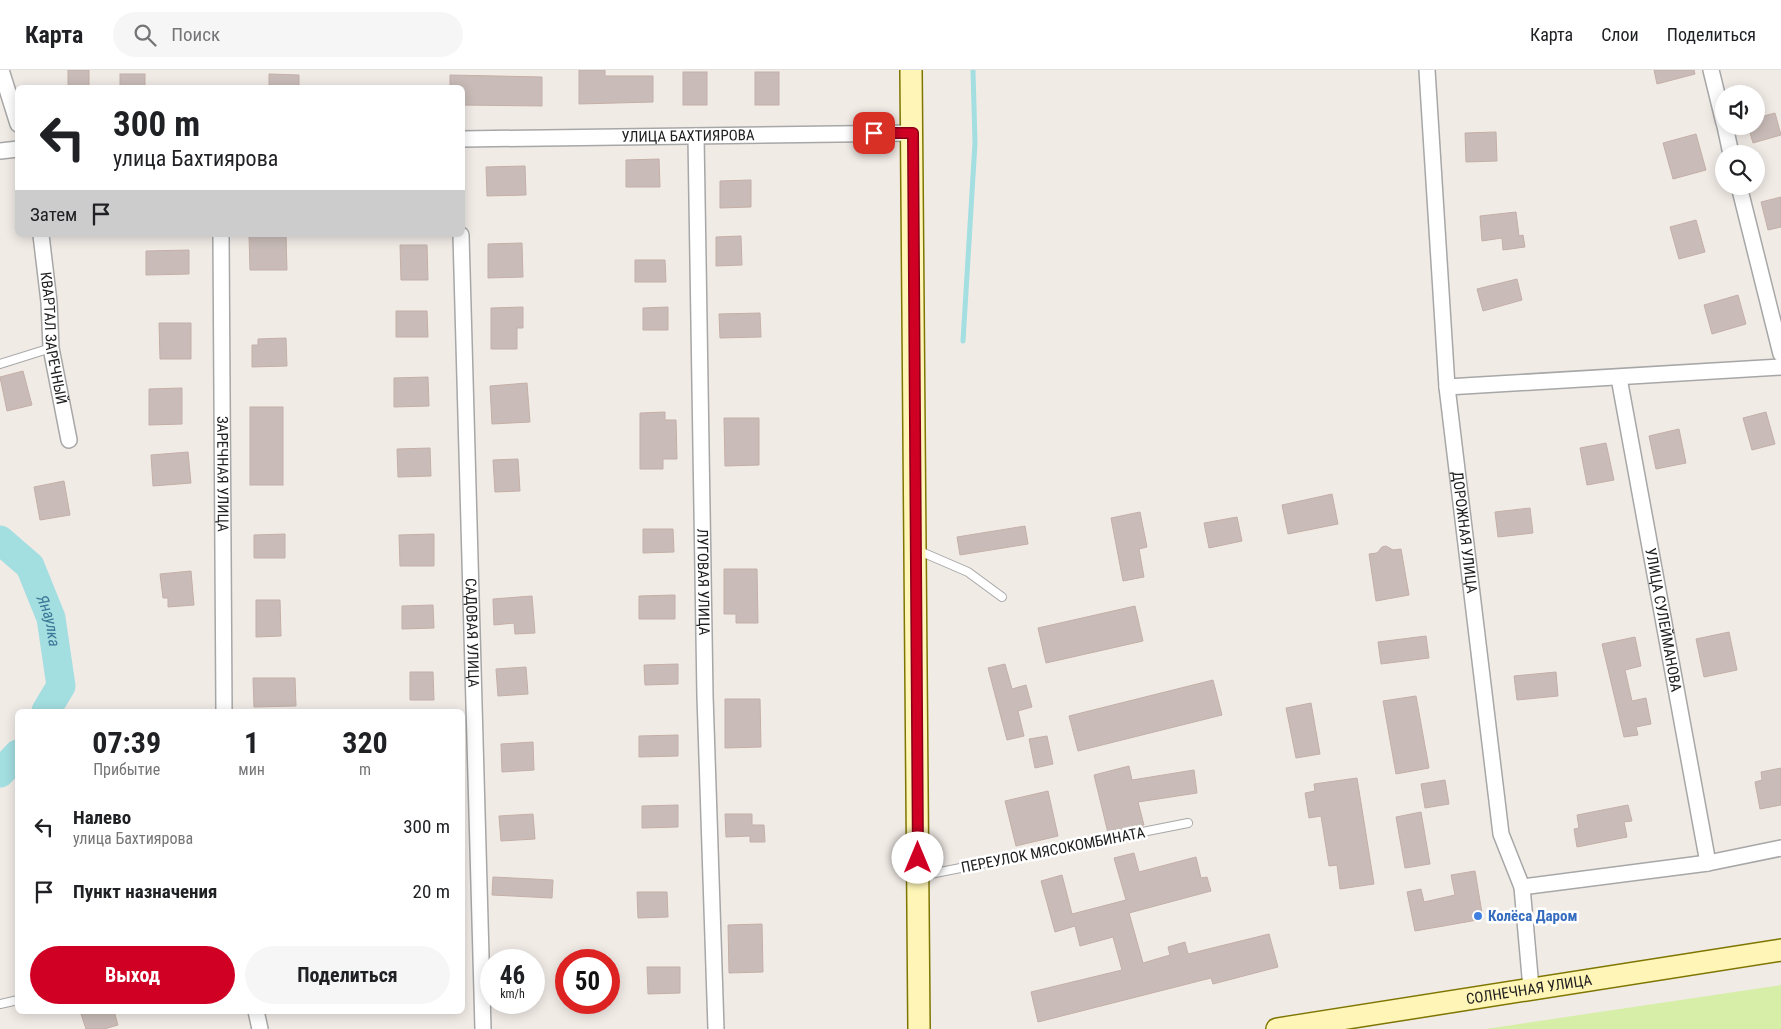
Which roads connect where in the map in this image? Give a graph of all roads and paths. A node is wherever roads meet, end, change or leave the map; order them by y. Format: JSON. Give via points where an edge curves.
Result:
{"nodes":[{"id":1,"x":1,"y":70,"type":"edge"},
{"id":2,"x":911,"y":70,"type":"edge"},
{"id":3,"x":1427,"y":70,"type":"edge"},
{"id":4,"x":1711,"y":70,"type":"edge"},
{"id":5,"x":1715,"y":87,"type":"edge"},
{"id":6,"x":15,"y":114,"type":"edge"},
{"id":7,"x":913,"y":133,"type":"junction"},
{"id":8,"x":696,"y":136,"type":"junction"},
{"id":9,"x":465,"y":139,"type":"edge"},
{"id":10,"x":15,"y":149,"type":"edge"},
{"id":11,"x":0,"y":151,"type":"edge"},
{"id":12,"x":1742,"y":195,"type":"edge"},
{"id":13,"x":40,"y":237,"type":"edge"},
{"id":14,"x":221,"y":237,"type":"edge"},
{"id":15,"x":460,"y":237,"type":"edge"},
{"id":16,"x":51,"y":348,"type":"junction"},
{"id":17,"x":1781,"y":354,"type":"edge"},
{"id":18,"x":0,"y":364,"type":"edge"},
{"id":19,"x":1781,"y":367,"type":"edge"},
{"id":20,"x":1619,"y":378,"type":"junction"},
{"id":21,"x":1447,"y":387,"type":"junction"},
{"id":22,"x":69,"y":440,"type":"dead end"},
{"id":23,"x":917,"y":550,"type":"junction"},
{"id":24,"x":1002,"y":597,"type":"dead end"},
{"id":25,"x":224,"y":709,"type":"edge"},
{"id":26,"x":1188,"y":822,"type":"dead end"},
{"id":27,"x":1781,"y":848,"type":"edge"},
{"id":28,"x":1708,"y":863,"type":"junction"},
{"id":29,"x":918,"y":877,"type":"junction"},
{"id":30,"x":1522,"y":887,"type":"junction"},
{"id":31,"x":1781,"y":950,"type":"edge"},
{"id":32,"x":1531,"y":988,"type":"junction"},
{"id":33,"x":15,"y":1001,"type":"edge"},
{"id":34,"x":0,"y":1004,"type":"edge"},
{"id":35,"x":257,"y":1014,"type":"edge"},
{"id":36,"x":260,"y":1029,"type":"edge"},
{"id":37,"x":483,"y":1029,"type":"edge"},
{"id":38,"x":716,"y":1029,"type":"edge"},
{"id":39,"x":919,"y":1029,"type":"edge"},
{"id":40,"x":1277,"y":1029,"type":"edge"}],
"edges":[{"from":1,"to":6,"type":"street"},
{"from":2,"to":7,"type":"main road"},
{"from":3,"to":21,"type":"street","name":"ДОРОЖНАЯ УЛИЦА"},
{"from":4,"to":5,"type":"street"},
{"from":7,"to":8,"type":"street","name":"УЛИЦА БАХТИЯРОВА"},
{"from":7,"to":23,"type":"main road"},
{"from":8,"to":9,"type":"street","name":"УЛИЦА БАХТИЯРОВА"},
{"from":8,"to":38,"type":"street","name":"ЛУГОВАЯ УЛИЦА","via":[[706,696]]},
{"from":10,"to":11,"type":"street"},
{"from":12,"to":17,"type":"street"},
{"from":13,"to":16,"type":"street","name":"КВАРТАЛ ЗАРЕЧНЫЙ"},
{"from":14,"to":25,"type":"street","name":"ЗАРЕЧНАЯ УЛИЦА"},
{"from":15,"to":37,"type":"street","name":"САДОВАЯ УЛИЦА"},
{"from":16,"to":18,"type":"lane"},
{"from":16,"to":22,"type":"street","name":"КВАРТАЛ ЗАРЕЧНЫЙ"},
{"from":19,"to":20,"type":"street"},
{"from":20,"to":21,"type":"street"},
{"from":20,"to":28,"type":"street","name":"УЛИЦА СУЛЕЙМАНОВА"},
{"from":21,"to":30,"type":"street","name":"ДОРОЖНАЯ УЛИЦА","via":[[1501,834]]},
{"from":23,"to":24,"type":"lane","via":[[968,572]]},
{"from":23,"to":29,"type":"main road"},
{"from":26,"to":29,"type":"lane","name":"ПЕРЕУЛОК МЯСОКОМБИНАТА"},
{"from":27,"to":28,"type":"street"},
{"from":28,"to":30,"type":"street"},
{"from":29,"to":39,"type":"main road"},
{"from":30,"to":32,"type":"street","name":"ДОРОЖНАЯ УЛИЦА"},
{"from":31,"to":32,"type":"main road","name":"СОЛНЕЧНАЯ УЛИЦА"},
{"from":32,"to":40,"type":"main road","name":"СОЛНЕЧНАЯ УЛИЦА"},
{"from":33,"to":34,"type":"lane"},
{"from":35,"to":36,"type":"street"}]}
